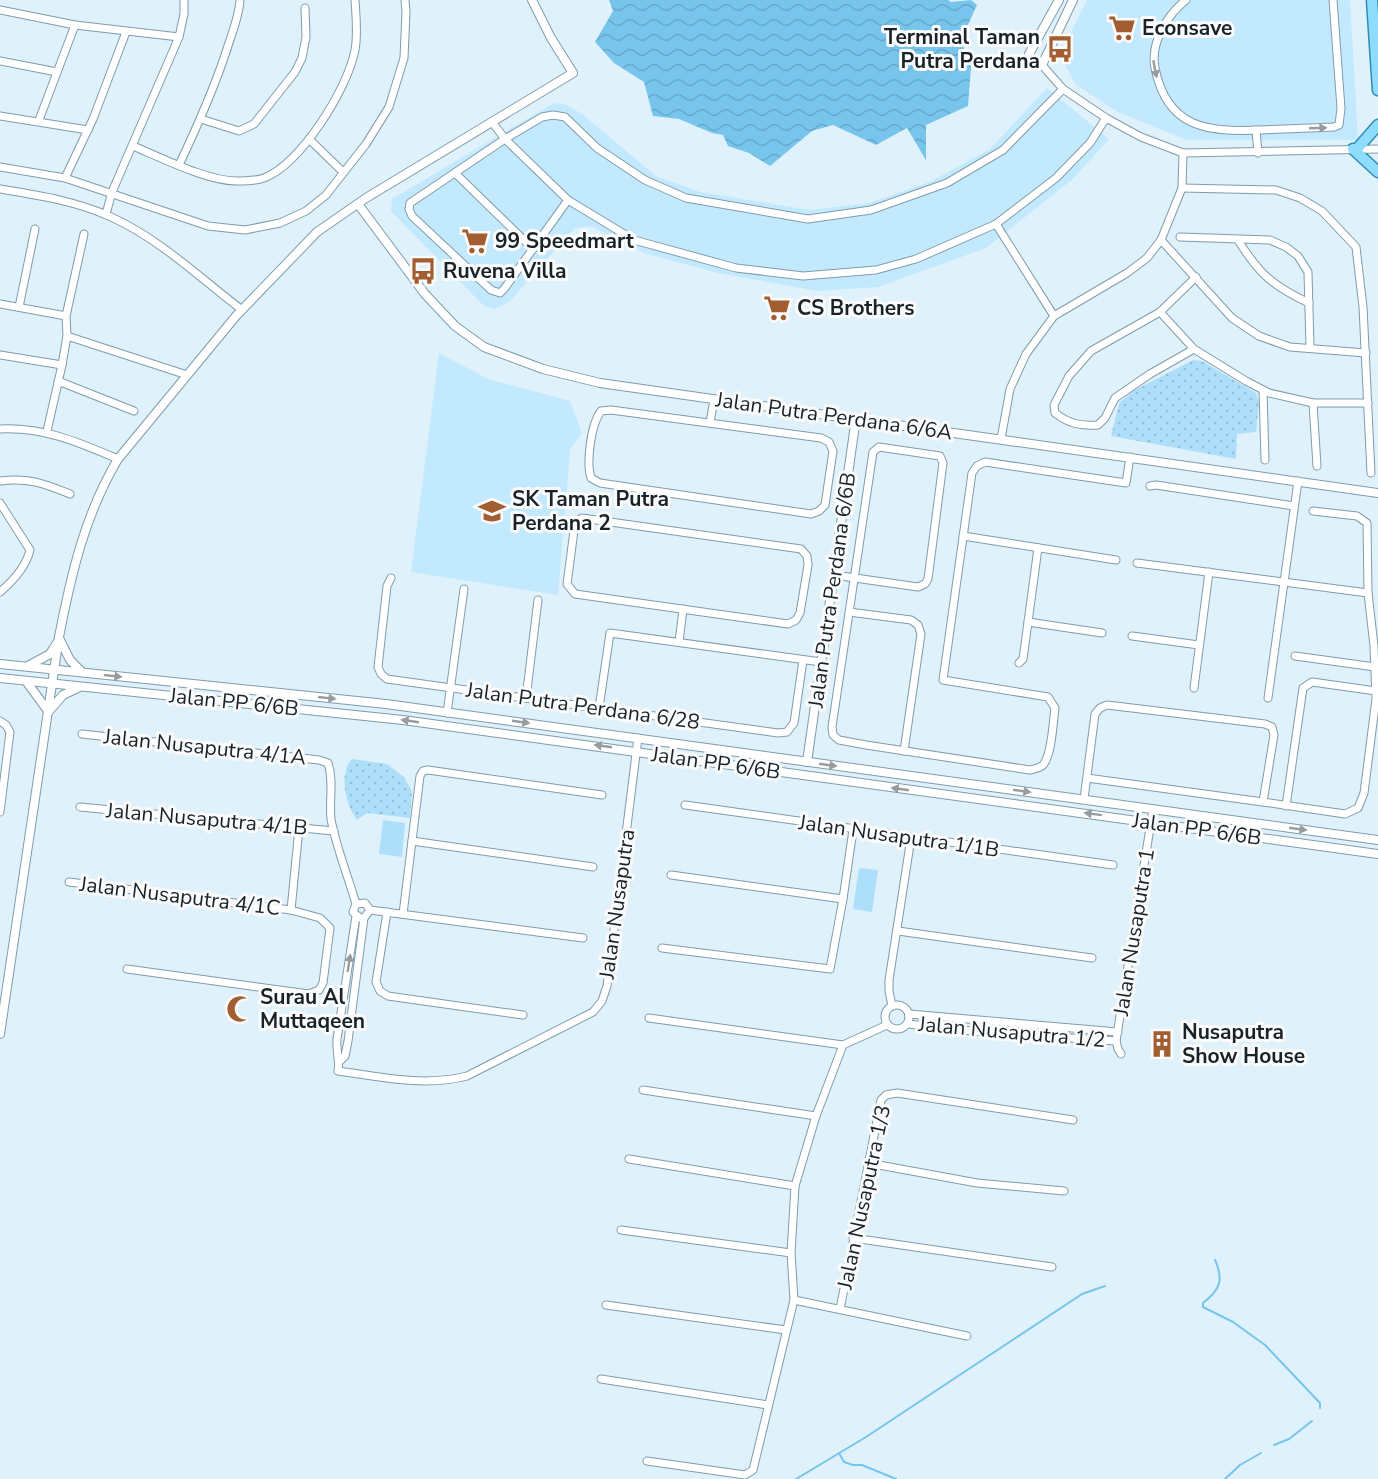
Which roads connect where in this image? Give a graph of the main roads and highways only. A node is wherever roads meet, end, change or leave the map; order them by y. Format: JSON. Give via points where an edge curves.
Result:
{"nodes":[{"id":1,"x":1372,"y":0,"type":"edge"},
{"id":2,"x":1378,"y":90,"type":"edge"},
{"id":3,"x":1378,"y":125,"type":"edge"},
{"id":4,"x":1378,"y":172,"type":"edge"}],
"edges":[{"from":1,"to":2,"type":"main road"},
{"from":3,"to":4,"type":"main road","via":[[1355,149]]}]}
